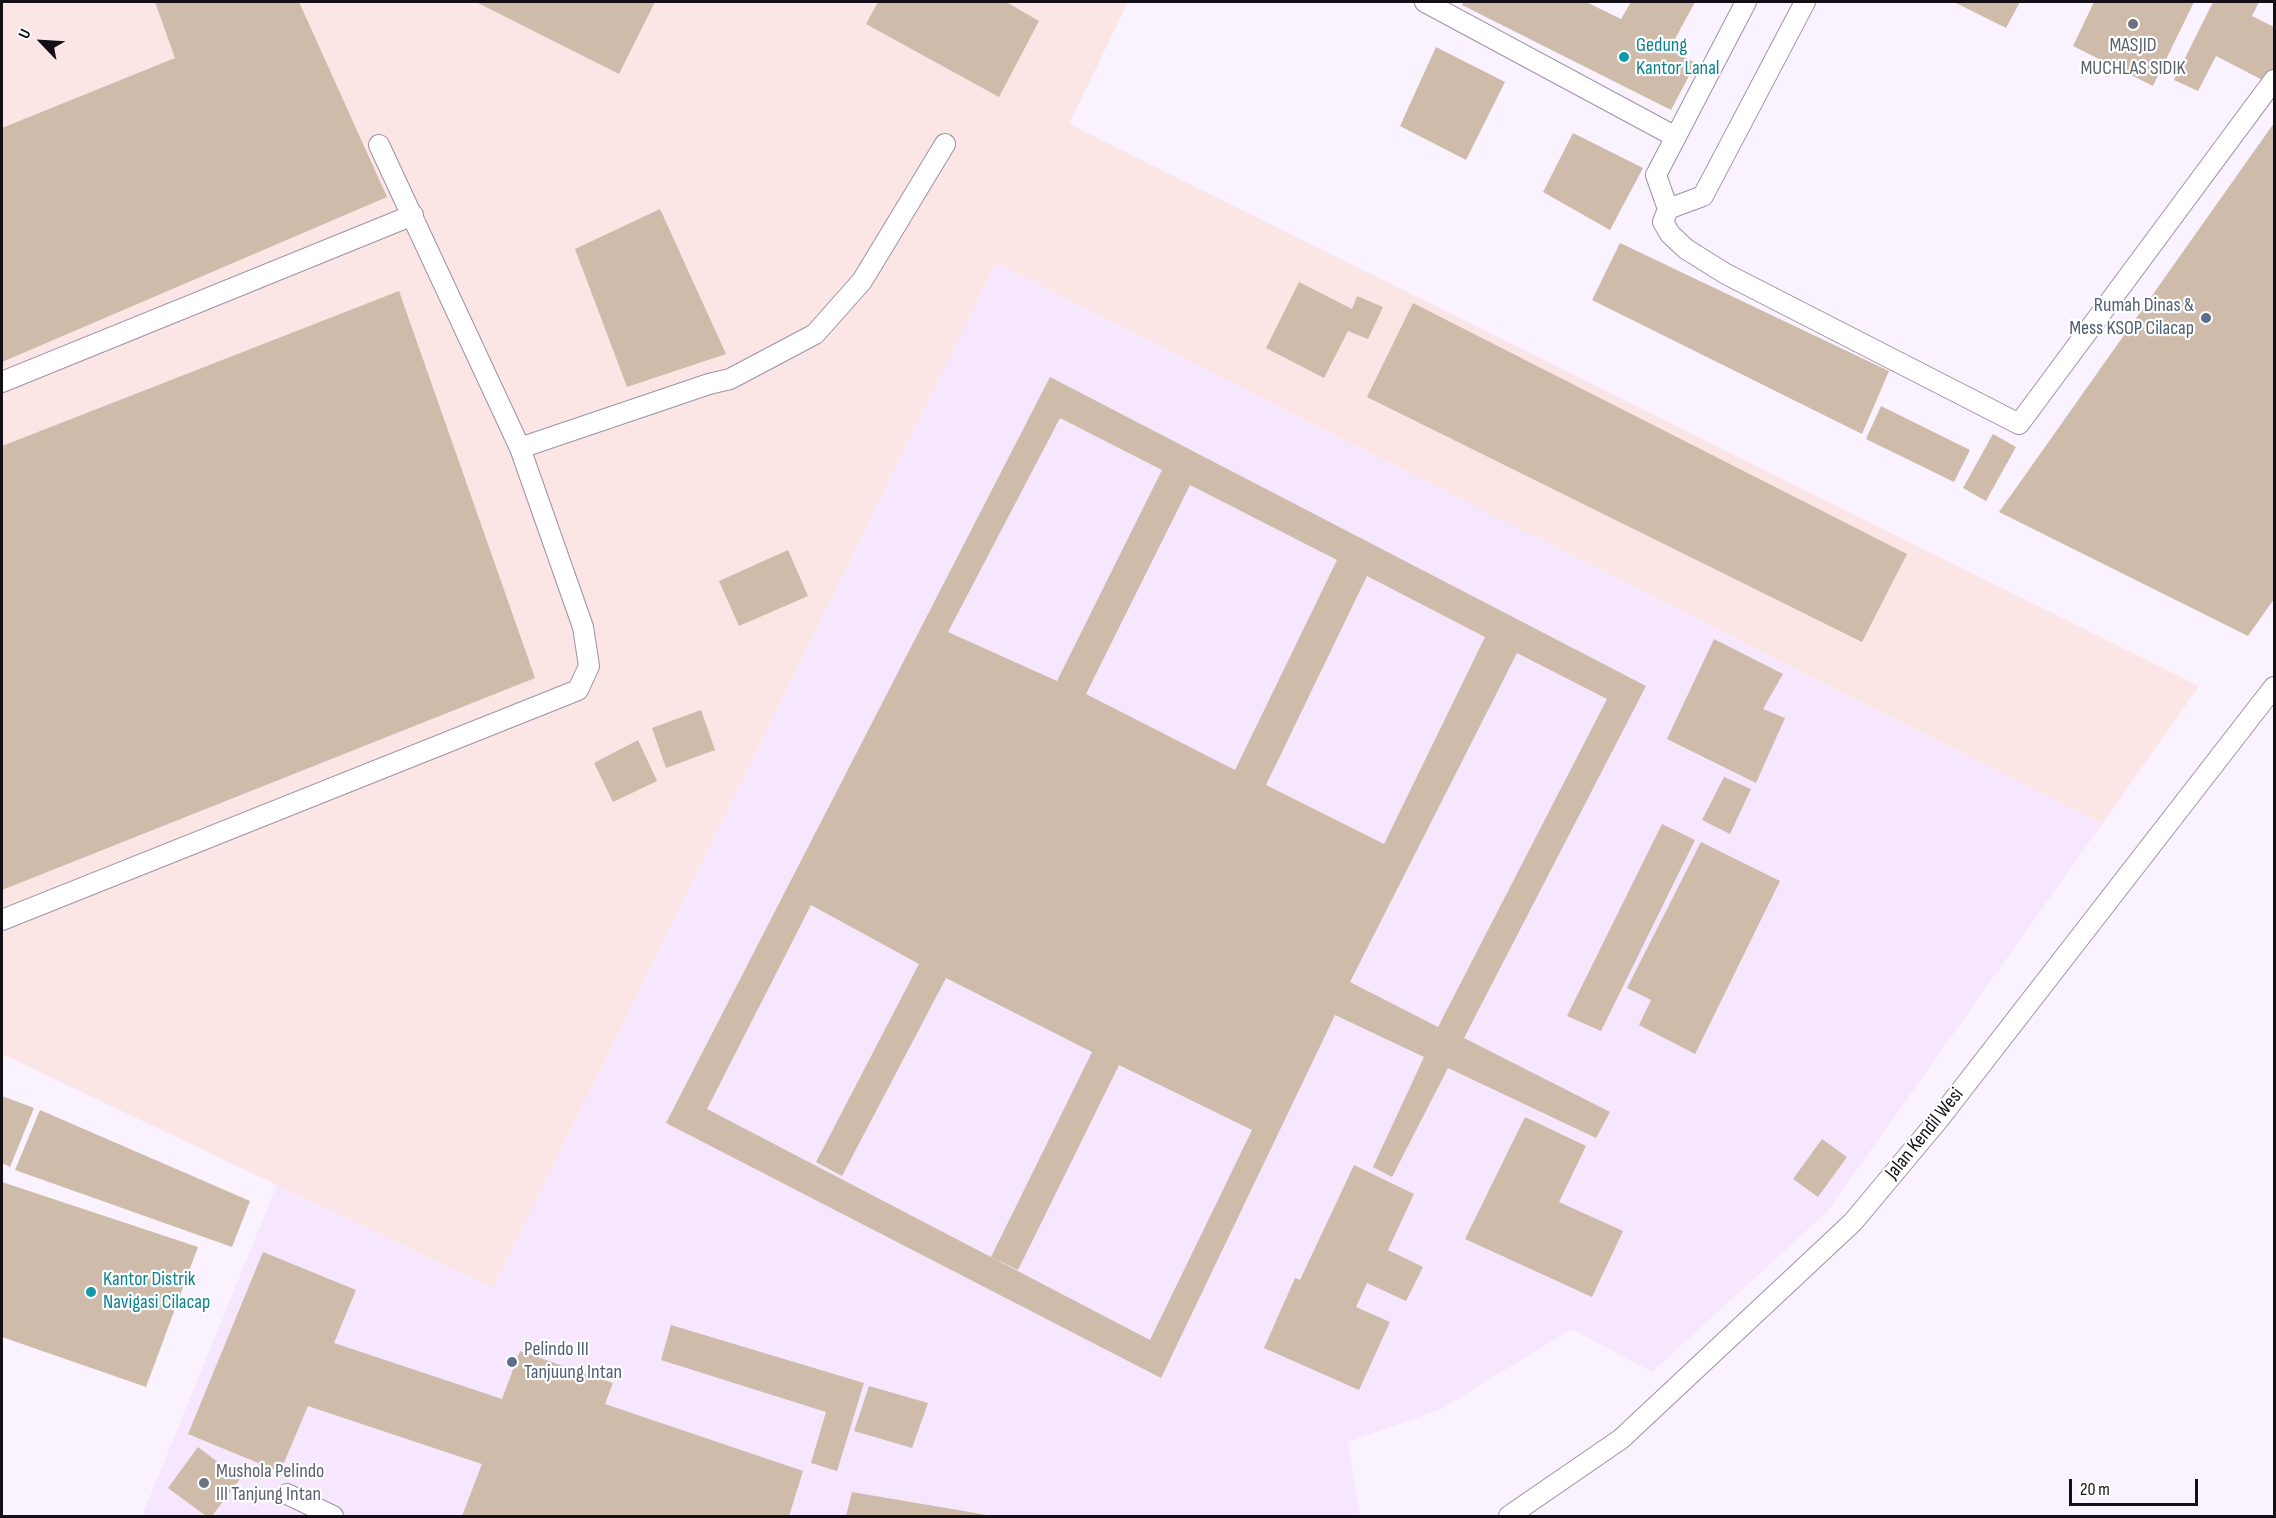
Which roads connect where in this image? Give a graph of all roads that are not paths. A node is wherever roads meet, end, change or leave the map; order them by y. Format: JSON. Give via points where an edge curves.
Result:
{"nodes":[{"id":1,"x":1425,"y":2,"type":"edge"},
{"id":2,"x":1746,"y":2,"type":"edge"},
{"id":3,"x":1804,"y":2,"type":"edge"},
{"id":4,"x":2274,"y":80,"type":"edge"},
{"id":5,"x":1676,"y":137,"type":"junction"},
{"id":6,"x":945,"y":144,"type":"dead end"},
{"id":7,"x":379,"y":145,"type":"dead end"},
{"id":8,"x":1668,"y":209,"type":"junction"},
{"id":9,"x":413,"y":215,"type":"junction"},
{"id":10,"x":2,"y":382,"type":"edge"},
{"id":11,"x":520,"y":448,"type":"junction"},
{"id":12,"x":2274,"y":687,"type":"edge"},
{"id":13,"x":2,"y":920,"type":"edge"},
{"id":14,"x":287,"y":1494,"type":"dead end"},
{"id":15,"x":333,"y":1516,"type":"edge"},
{"id":16,"x":1509,"y":1516,"type":"edge"}],
"edges":[{"from":1,"to":5,"type":"lane"},
{"from":2,"to":5,"type":"lane"},
{"from":3,"to":8,"type":"lane","via":[[1703,196]]},
{"from":4,"to":8,"type":"lane","via":[[2019,424],[1726,274],[1670,234],[1663,222]]},
{"from":5,"to":8,"type":"lane","via":[[1656,175]]},
{"from":6,"to":11,"type":"lane","via":[[862,281],[815,334],[730,379]]},
{"from":7,"to":9,"type":"lane"},
{"from":9,"to":10,"type":"lane"},
{"from":9,"to":11,"type":"lane"},
{"from":11,"to":13,"type":"lane","via":[[583,627],[589,666],[578,690]]},
{"from":12,"to":16,"type":"lane","name":"Jalan Kendil Wesi","via":[[1939,1119],[1853,1222],[1621,1439]]},
{"from":14,"to":15,"type":"lane"}]}
